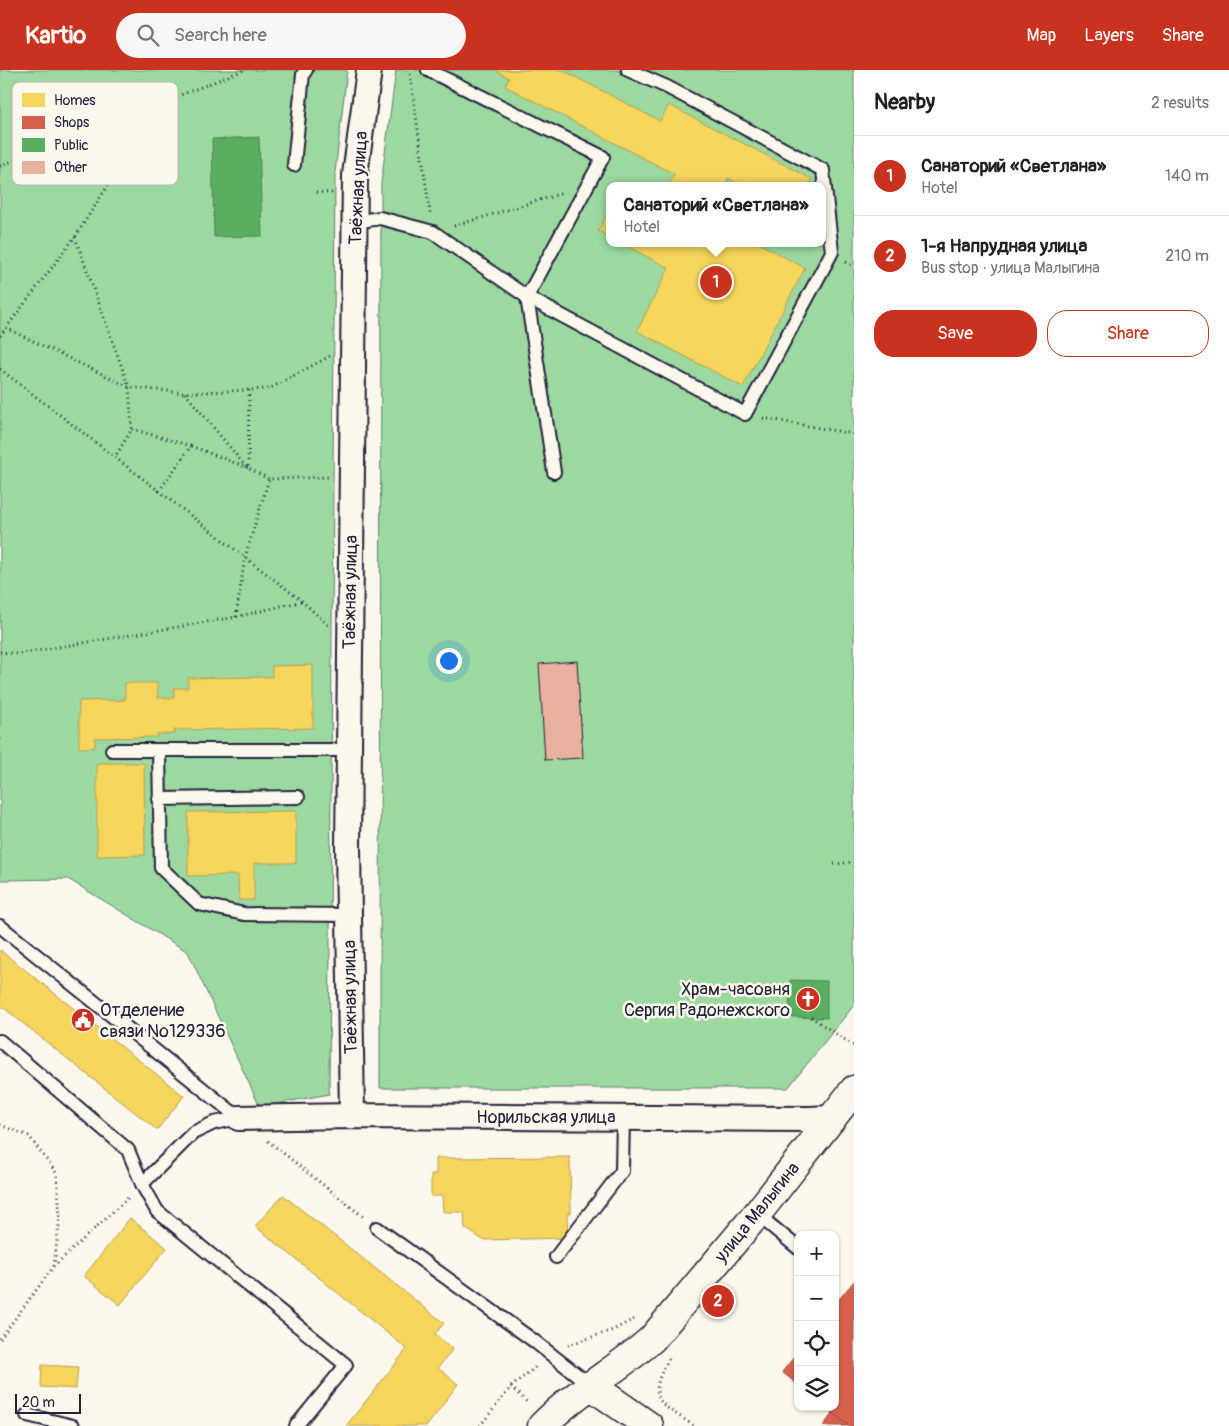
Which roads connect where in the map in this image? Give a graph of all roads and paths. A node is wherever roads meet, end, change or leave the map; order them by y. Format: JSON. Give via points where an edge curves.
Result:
{"nodes":[{"id":1,"x":244,"y":70,"type":"edge"},
{"id":2,"x":306,"y":70,"type":"edge"},
{"id":3,"x":369,"y":70,"type":"edge"},
{"id":4,"x":409,"y":70,"type":"edge"},
{"id":5,"x":428,"y":70,"type":"edge"},
{"id":6,"x":628,"y":70,"type":"edge"},
{"id":7,"x":178,"y":95,"type":"edge"},
{"id":8,"x":12,"y":161,"type":"edge"},
{"id":9,"x":294,"y":165,"type":"dead end"},
{"id":10,"x":0,"y":166,"type":"edge"},
{"id":11,"x":824,"y":182,"type":"edge"},
{"id":12,"x":108,"y":185,"type":"edge"},
{"id":13,"x":588,"y":186,"type":"junction"},
{"id":14,"x":826,"y":197,"type":"edge"},
{"id":15,"x":354,"y":222,"type":"junction"},
{"id":16,"x":433,"y":232,"type":"junction"},
{"id":17,"x":75,"y":237,"type":"junction"},
{"id":18,"x":527,"y":297,"type":"junction"},
{"id":19,"x":6,"y":328,"type":"junction"},
{"id":20,"x":0,"y":336,"type":"edge"},
{"id":21,"x":335,"y":353,"type":"dead end"},
{"id":22,"x":0,"y":369,"type":"edge"},
{"id":23,"x":129,"y":387,"type":"junction"},
{"id":24,"x":249,"y":390,"type":"junction"},
{"id":25,"x":185,"y":392,"type":"junction"},
{"id":26,"x":745,"y":414,"type":"junction"},
{"id":27,"x":132,"y":429,"type":"junction"},
{"id":28,"x":854,"y":434,"type":"edge"},
{"id":29,"x":191,"y":446,"type":"junction"},
{"id":30,"x":115,"y":457,"type":"junction"},
{"id":31,"x":248,"y":468,"type":"junction"},
{"id":32,"x":554,"y":472,"type":"dead end"},
{"id":33,"x":333,"y":477,"type":"dead end"},
{"id":34,"x":269,"y":479,"type":"junction"},
{"id":35,"x":159,"y":491,"type":"junction"},
{"id":36,"x":245,"y":557,"type":"junction"},
{"id":37,"x":302,"y":601,"type":"junction"},
{"id":38,"x":236,"y":617,"type":"junction"},
{"id":39,"x":334,"y":632,"type":"dead end"},
{"id":40,"x":0,"y":652,"type":"edge"},
{"id":41,"x":112,"y":750,"type":"dead end"},
{"id":42,"x":159,"y":750,"type":"junction"},
{"id":43,"x":349,"y":750,"type":"junction"},
{"id":44,"x":298,"y":798,"type":"dead end"},
{"id":45,"x":159,"y":799,"type":"junction"},
{"id":46,"x":854,"y":862,"type":"edge"},
{"id":47,"x":834,"y":864,"type":"dead end"},
{"id":48,"x":349,"y":915,"type":"junction"},
{"id":49,"x":0,"y":926,"type":"edge"},
{"id":50,"x":811,"y":1017,"type":"dead end"},
{"id":51,"x":0,"y":1040,"type":"edge"},
{"id":52,"x":854,"y":1046,"type":"edge"},
{"id":53,"x":854,"y":1090,"type":"edge"},
{"id":54,"x":352,"y":1116,"type":"junction"},
{"id":55,"x":239,"y":1118,"type":"junction"},
{"id":56,"x":622,"y":1118,"type":"junction"},
{"id":57,"x":842,"y":1118,"type":"edge"},
{"id":58,"x":0,"y":1125,"type":"edge"},
{"id":59,"x":142,"y":1184,"type":"junction"},
{"id":60,"x":757,"y":1214,"type":"junction"},
{"id":61,"x":377,"y":1228,"type":"joint"},
{"id":62,"x":794,"y":1245,"type":"edge"},
{"id":63,"x":556,"y":1257,"type":"dead end"},
{"id":64,"x":54,"y":1266,"type":"junction"},
{"id":65,"x":636,"y":1318,"type":"dead end"},
{"id":66,"x":0,"y":1339,"type":"edge"},
{"id":67,"x":550,"y":1355,"type":"junction"},
{"id":68,"x":590,"y":1385,"type":"junction"},
{"id":69,"x":511,"y":1388,"type":"junction"},
{"id":70,"x":661,"y":1402,"type":"dead end"},
{"id":71,"x":27,"y":1415,"type":"dead end"},
{"id":72,"x":536,"y":1415,"type":"edge"},
{"id":73,"x":73,"y":1426,"type":"edge"},
{"id":74,"x":296,"y":1426,"type":"edge"},
{"id":75,"x":480,"y":1426,"type":"edge"},
{"id":76,"x":649,"y":1426,"type":"edge"},
{"id":77,"x":694,"y":1426,"type":"edge"}],
"edges":[{"from":1,"to":7,"type":"path"},
{"from":2,"to":9,"type":"lane"},
{"from":3,"to":15,"type":"street","name":"Таёжная улица","via":[[354,175]]},
{"from":4,"to":16,"type":"path"},
{"from":5,"to":13,"type":"lane","via":[[603,157]]},
{"from":6,"to":11,"type":"lane","via":[[667,87],[823,170]]},
{"from":8,"to":10,"type":"path"},
{"from":12,"to":17,"type":"path"},
{"from":13,"to":16,"type":"path"},
{"from":13,"to":18,"type":"lane"},
{"from":14,"to":26,"type":"lane","via":[[832,252]]},
{"from":15,"to":16,"type":"lane","via":[[380,218]]},
{"from":15,"to":43,"type":"street","name":"Таёжная улица"},
{"from":16,"to":18,"type":"lane"},
{"from":17,"to":19,"type":"path"},
{"from":17,"to":23,"type":"path"},
{"from":18,"to":26,"type":"lane"},
{"from":18,"to":32,"type":"lane"},
{"from":19,"to":20,"type":"path"},
{"from":19,"to":23,"type":"path"},
{"from":21,"to":24,"type":"path","via":[[269,389]]},
{"from":22,"to":30,"type":"path"},
{"from":23,"to":25,"type":"path"},
{"from":23,"to":27,"type":"path"},
{"from":24,"to":25,"type":"path"},
{"from":24,"to":31,"type":"path"},
{"from":25,"to":31,"type":"path"},
{"from":26,"to":28,"type":"path"},
{"from":27,"to":29,"type":"path"},
{"from":27,"to":30,"type":"path"},
{"from":29,"to":31,"type":"path"},
{"from":29,"to":35,"type":"path"},
{"from":30,"to":35,"type":"path"},
{"from":31,"to":34,"type":"path"},
{"from":33,"to":34,"type":"path"},
{"from":34,"to":36,"type":"path"},
{"from":35,"to":36,"type":"path"},
{"from":36,"to":37,"type":"path"},
{"from":36,"to":38,"type":"path"},
{"from":37,"to":38,"type":"path"},
{"from":37,"to":39,"type":"path"},
{"from":38,"to":40,"type":"path","via":[[18,654]]},
{"from":41,"to":42,"type":"lane"},
{"from":42,"to":43,"type":"lane"},
{"from":42,"to":45,"type":"lane"},
{"from":43,"to":48,"type":"street","name":"Таёжная улица"},
{"from":44,"to":45,"type":"lane"},
{"from":45,"to":48,"type":"lane","via":[[160,868],[199,904],[244,914]]},
{"from":46,"to":47,"type":"path"},
{"from":48,"to":54,"type":"street","name":"Таёжная улица"},
{"from":49,"to":55,"type":"lane"},
{"from":50,"to":52,"type":"path"},
{"from":51,"to":59,"type":"lane","via":[[128,1150]]},
{"from":53,"to":57,"type":"street","name":"улица Малыгина"},
{"from":54,"to":55,"type":"street","name":"Норильская улица"},
{"from":54,"to":56,"type":"street","name":"Норильская улица"},
{"from":55,"to":59,"type":"lane","via":[[214,1123],[193,1133]]},
{"from":55,"to":61,"type":"path"},
{"from":56,"to":57,"type":"street","name":"Норильская улица"},
{"from":56,"to":63,"type":"lane","via":[[622,1171]]},
{"from":57,"to":60,"type":"street","name":"улица Малыгина"},
{"from":58,"to":64,"type":"path","via":[[29,1136],[57,1174],[60,1216]]},
{"from":59,"to":64,"type":"path"},
{"from":59,"to":74,"type":"lane","via":[[157,1211],[346,1365]]},
{"from":60,"to":62,"type":"lane"},
{"from":60,"to":68,"type":"street","name":"улица Малыгина","via":[[652,1338]]},
{"from":61,"to":67,"type":"lane"},
{"from":64,"to":66,"type":"path"},
{"from":65,"to":67,"type":"path"},
{"from":67,"to":68,"type":"lane"},
{"from":67,"to":69,"type":"path"},
{"from":68,"to":72,"type":"street","name":"улица Малыгина","via":[[557,1411]]},
{"from":68,"to":76,"type":"street"},
{"from":69,"to":72,"type":"path"},
{"from":69,"to":75,"type":"path"},
{"from":70,"to":77,"type":"path"},
{"from":71,"to":73,"type":"lane"}]}
